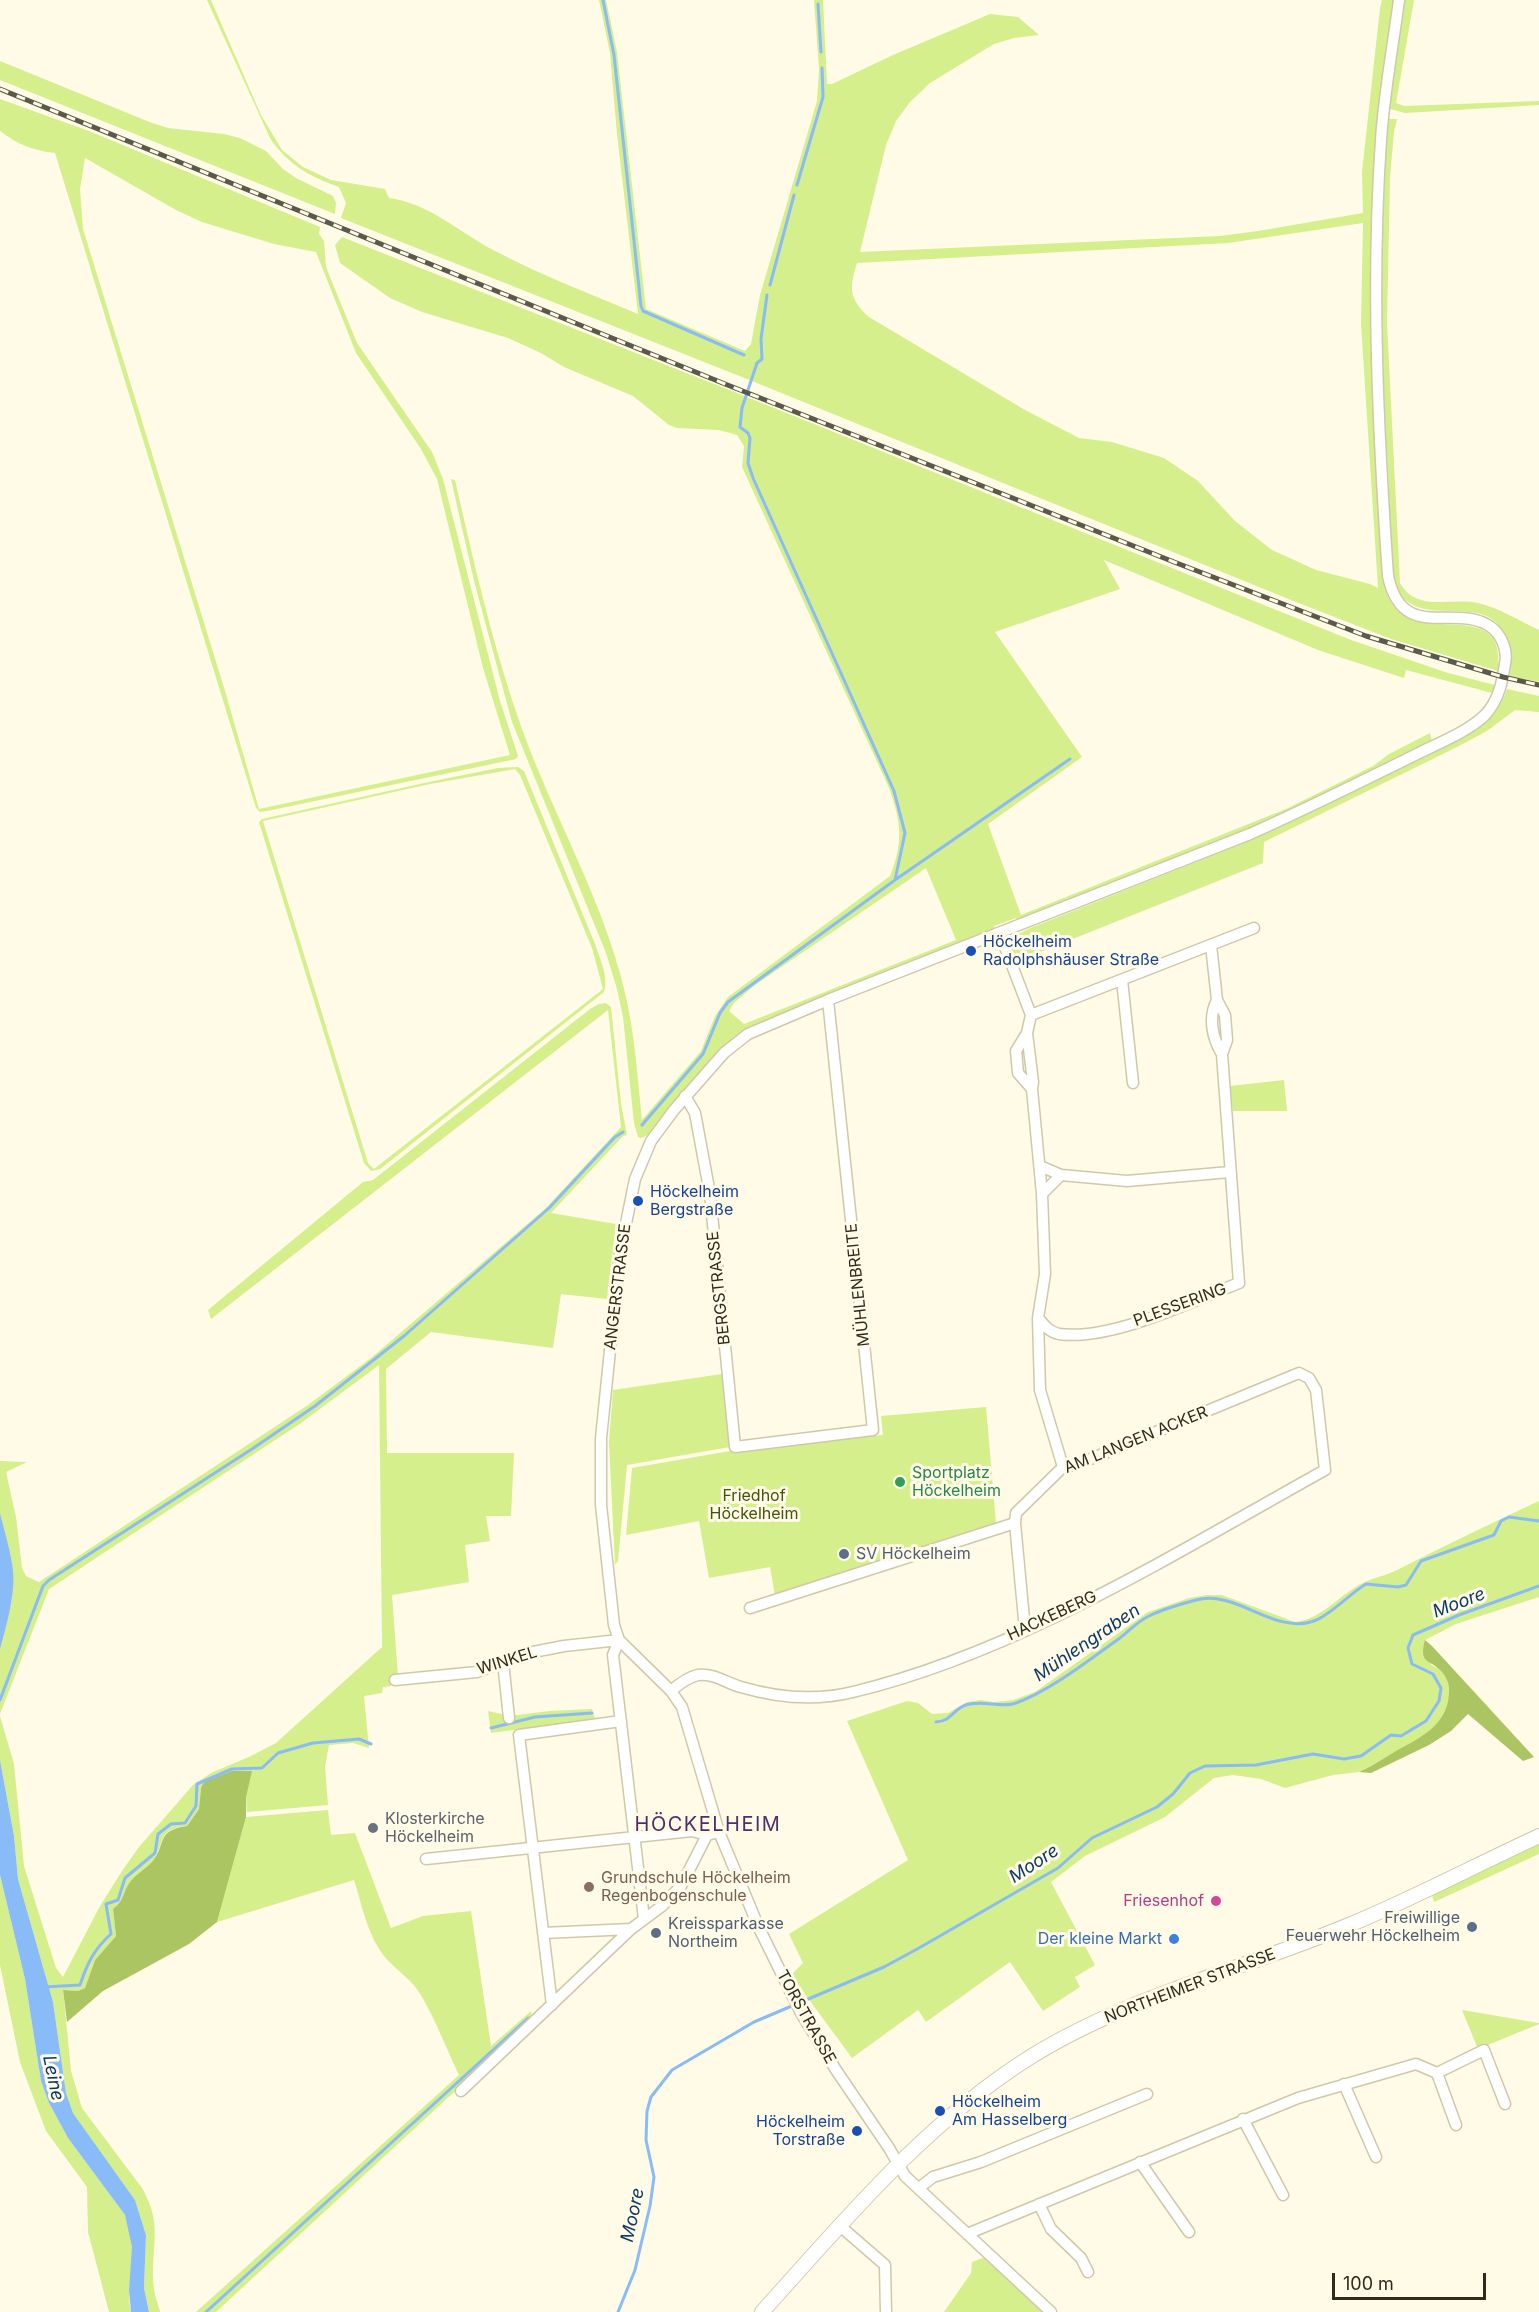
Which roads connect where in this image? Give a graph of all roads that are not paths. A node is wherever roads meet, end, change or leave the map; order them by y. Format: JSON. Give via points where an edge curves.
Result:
{"nodes":[{"id":1,"x":1399,"y":0,"type":"edge"},
{"id":2,"x":1254,"y":928,"type":"dead end"},
{"id":3,"x":1000,"y":934,"type":"junction"},
{"id":4,"x":1211,"y":945,"type":"junction"},
{"id":5,"x":1122,"y":980,"type":"junction"},
{"id":6,"x":828,"y":1000,"type":"junction"},
{"id":7,"x":1031,"y":1015,"type":"junction"},
{"id":8,"x":1133,"y":1083,"type":"dead end"},
{"id":9,"x":685,"y":1096,"type":"junction"},
{"id":10,"x":1040,"y":1166,"type":"junction"},
{"id":11,"x":1230,"y":1172,"type":"junction"},
{"id":12,"x":1061,"y":1175,"type":"junction"},
{"id":13,"x":1042,"y":1194,"type":"junction"},
{"id":14,"x":1038,"y":1318,"type":"junction"},
{"id":15,"x":1058,"y":1334,"type":"junction"},
{"id":16,"x":1038,"y":1349,"type":"junction"},
{"id":17,"x":1309,"y":1378,"type":"joint"},
{"id":18,"x":735,"y":1447,"type":"joint"},
{"id":19,"x":1063,"y":1467,"type":"junction"},
{"id":20,"x":1015,"y":1523,"type":"junction"},
{"id":21,"x":750,"y":1608,"type":"dead end"},
{"id":22,"x":1025,"y":1630,"type":"junction"},
{"id":23,"x":619,"y":1640,"type":"junction"},
{"id":24,"x":503,"y":1662,"type":"junction"},
{"id":25,"x":395,"y":1680,"type":"dead end"},
{"id":26,"x":671,"y":1690,"type":"junction"},
{"id":27,"x":509,"y":1718,"type":"dead end"},
{"id":28,"x":621,"y":1721,"type":"junction"},
{"id":29,"x":719,"y":1832,"type":"junction"},
{"id":30,"x":707,"y":1835,"type":"junction"},
{"id":31,"x":1539,"y":1836,"type":"edge"},
{"id":32,"x":634,"y":1837,"type":"junction"},
{"id":33,"x":533,"y":1848,"type":"junction"},
{"id":34,"x":426,"y":1859,"type":"dead end"},
{"id":35,"x":644,"y":1919,"type":"junction"},
{"id":36,"x":631,"y":1929,"type":"junction"},
{"id":37,"x":543,"y":1933,"type":"junction"},
{"id":38,"x":552,"y":2005,"type":"junction"},
{"id":39,"x":1437,"y":2073,"type":"junction"},
{"id":40,"x":1344,"y":2084,"type":"junction"},
{"id":41,"x":461,"y":2091,"type":"dead end"},
{"id":42,"x":1147,"y":2094,"type":"dead end"},
{"id":43,"x":1505,"y":2104,"type":"dead end"},
{"id":44,"x":1244,"y":2119,"type":"junction"},
{"id":45,"x":1456,"y":2125,"type":"dead end"},
{"id":46,"x":1376,"y":2157,"type":"dead end"},
{"id":47,"x":1140,"y":2162,"type":"junction"},
{"id":48,"x":899,"y":2164,"type":"junction"},
{"id":49,"x":919,"y":2188,"type":"junction"},
{"id":50,"x":1283,"y":2195,"type":"dead end"},
{"id":51,"x":1039,"y":2204,"type":"junction"},
{"id":52,"x":840,"y":2226,"type":"junction"},
{"id":53,"x":1189,"y":2232,"type":"dead end"},
{"id":54,"x":967,"y":2234,"type":"junction"},
{"id":55,"x":1088,"y":2272,"type":"dead end"},
{"id":56,"x":762,"y":2312,"type":"edge"},
{"id":57,"x":886,"y":2312,"type":"edge"},
{"id":58,"x":1051,"y":2312,"type":"edge"}],
"edges":[{"from":1,"to":3,"type":"street","name":"ANGERSTRASSE","via":[[1381,131],[1377,230],[1377,372],[1388,576],[1395,597],[1415,614],[1475,620],[1494,629],[1505,647],[1506,658],[1499,697],[1484,716],[1457,734],[1299,812]]},
{"from":2,"to":4,"type":"street"},
{"from":3,"to":6,"type":"street","name":"ANGERSTRASSE"},
{"from":3,"to":7,"type":"street"},
{"from":4,"to":5,"type":"street"},
{"from":4,"to":11,"type":"street","via":[[1217,1000],[1226,1015],[1227,1040],[1222,1054]]},
{"from":5,"to":7,"type":"street"},
{"from":5,"to":8,"type":"street"},
{"from":6,"to":9,"type":"street","name":"ANGERSTRASSE","via":[[748,1034],[723,1053]]},
{"from":6,"to":18,"type":"street","name":"MÜHLENBREITE","via":[[873,1430]]},
{"from":7,"to":10,"type":"street","via":[[1028,1034],[1016,1051],[1018,1073],[1032,1089]]},
{"from":9,"to":18,"type":"street","name":"BERGSTRASSE","via":[[695,1113],[710,1194]]},
{"from":9,"to":23,"type":"street","name":"ANGERSTRASSE","via":[[651,1141],[634,1179],[620,1253],[601,1438],[607,1571]]},
{"from":10,"to":12,"type":"street"},
{"from":10,"to":13,"type":"street"},
{"from":11,"to":12,"type":"street","via":[[1127,1181]]},
{"from":11,"to":15,"type":"street","name":"PLESSERING","via":[[1239,1283],[1148,1319],[1096,1333]]},
{"from":12,"to":13,"type":"street"},
{"from":13,"to":14,"type":"street","via":[[1045,1274]]},
{"from":14,"to":15,"type":"street"},
{"from":14,"to":16,"type":"street"},
{"from":15,"to":16,"type":"street"},
{"from":16,"to":19,"type":"street","via":[[1040,1390]]},
{"from":17,"to":19,"type":"street","name":"AM LANGEN ACKER","via":[[1299,1373]]},
{"from":17,"to":22,"type":"street","name":"HACKEBERG","via":[[1316,1390],[1325,1470],[1098,1595]]},
{"from":19,"to":20,"type":"street","name":"AM LANGEN ACKER","via":[[1016,1513]]},
{"from":20,"to":21,"type":"street"},
{"from":20,"to":22,"type":"street"},
{"from":22,"to":26,"type":"street","name":"HACKEBERG","via":[[911,1675],[833,1696],[770,1695],[715,1676],[689,1678]]},
{"from":23,"to":24,"type":"street","name":"WINKEL","via":[[564,1646]]},
{"from":23,"to":26,"type":"street"},
{"from":23,"to":28,"type":"street","via":[[614,1655]]},
{"from":24,"to":25,"type":"street","name":"WINKEL","via":[[477,1672]]},
{"from":24,"to":27,"type":"street"},
{"from":26,"to":29,"type":"street","name":"TORSTRASSE","via":[[689,1725]]},
{"from":28,"to":32,"type":"street"},
{"from":28,"to":33,"type":"street","via":[[519,1735]]},
{"from":29,"to":30,"type":"street"},
{"from":29,"to":48,"type":"street","name":"TORSTRASSE","via":[[759,1928],[801,2013]]},
{"from":30,"to":32,"type":"street","via":[[692,1831]]},
{"from":30,"to":35,"type":"street","via":[[681,1886]]},
{"from":31,"to":48,"type":"main road","name":"NORTHEIMER STRASSE","via":[[1350,1925],[1149,2000],[1068,2036],[986,2089]]},
{"from":32,"to":33,"type":"street"},
{"from":32,"to":35,"type":"street"},
{"from":33,"to":34,"type":"street"},
{"from":33,"to":37,"type":"street"},
{"from":35,"to":36,"type":"street"},
{"from":36,"to":37,"type":"street"},
{"from":36,"to":38,"type":"street"},
{"from":37,"to":38,"type":"street"},
{"from":38,"to":41,"type":"street"},
{"from":39,"to":40,"type":"street","via":[[1416,2064]]},
{"from":39,"to":43,"type":"street","via":[[1484,2050]]},
{"from":39,"to":45,"type":"street"},
{"from":40,"to":44,"type":"street"},
{"from":40,"to":46,"type":"street"},
{"from":42,"to":49,"type":"street","via":[[981,2162],[933,2177]]},
{"from":44,"to":47,"type":"street"},
{"from":44,"to":50,"type":"street"},
{"from":47,"to":51,"type":"street"},
{"from":47,"to":53,"type":"street"},
{"from":48,"to":49,"type":"street","via":[[905,2176]]},
{"from":48,"to":52,"type":"main road","name":"NORTHEIMER STRASSE"},
{"from":49,"to":54,"type":"street"},
{"from":51,"to":54,"type":"street"},
{"from":51,"to":55,"type":"street","via":[[1051,2229],[1081,2258]]},
{"from":52,"to":56,"type":"main road","name":"NORTHEIMER STRASSE"},
{"from":52,"to":57,"type":"street","via":[[885,2265]]},
{"from":54,"to":58,"type":"street"}]}
